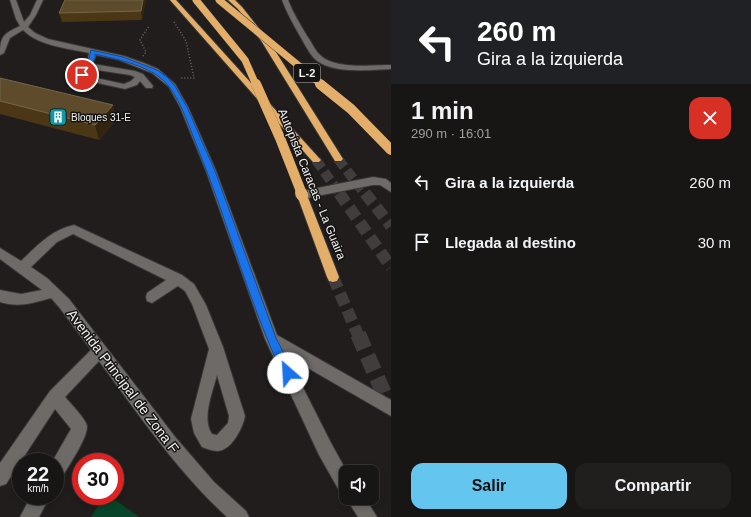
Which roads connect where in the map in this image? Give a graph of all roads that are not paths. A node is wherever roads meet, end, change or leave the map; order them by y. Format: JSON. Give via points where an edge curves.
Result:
{"nodes":[{"id":1,"x":12,"y":0,"type":"edge"},
{"id":2,"x":40,"y":0,"type":"edge"},
{"id":3,"x":173,"y":0,"type":"edge"},
{"id":4,"x":196,"y":0,"type":"edge"},
{"id":5,"x":219,"y":0,"type":"edge"},
{"id":6,"x":231,"y":0,"type":"edge"},
{"id":7,"x":285,"y":0,"type":"edge"},
{"id":8,"x":239,"y":4,"type":"edge"},
{"id":9,"x":24,"y":27,"type":"junction"},
{"id":10,"x":93,"y":52,"type":"junction"},
{"id":11,"x":0,"y":53,"type":"edge"},
{"id":12,"x":88,"y":66,"type":"junction"},
{"id":13,"x":391,"y":68,"type":"edge"},
{"id":14,"x":140,"y":76,"type":"junction"},
{"id":15,"x":149,"y":86,"type":"dead end"},
{"id":16,"x":391,"y":150,"type":"edge"},
{"id":17,"x":338,"y":159,"type":"tunnel mouth"},
{"id":18,"x":316,"y":160,"type":"tunnel mouth"},
{"id":19,"x":391,"y":188,"type":"edge"},
{"id":20,"x":302,"y":195,"type":"junction"},
{"id":21,"x":0,"y":253,"type":"edge"},
{"id":22,"x":23,"y":267,"type":"junction"},
{"id":23,"x":333,"y":277,"type":"tunnel mouth"},
{"id":24,"x":178,"y":279,"type":"junction"},
{"id":25,"x":54,"y":292,"type":"junction"},
{"id":26,"x":0,"y":296,"type":"edge"},
{"id":27,"x":152,"y":297,"type":"dead end"},
{"id":28,"x":272,"y":339,"type":"junction"},
{"id":29,"x":216,"y":347,"type":"junction"},
{"id":30,"x":100,"y":350,"type":"junction"},
{"id":31,"x":55,"y":396,"type":"junction"},
{"id":32,"x":391,"y":408,"type":"edge"},
{"id":33,"x":64,"y":457,"type":"edge"},
{"id":34,"x":339,"y":474,"type":"edge"},
{"id":35,"x":0,"y":478,"type":"edge"},
{"id":36,"x":36,"y":505,"type":"edge"},
{"id":37,"x":360,"y":505,"type":"edge"},
{"id":38,"x":29,"y":517,"type":"edge"},
{"id":39,"x":240,"y":517,"type":"edge"},
{"id":40,"x":368,"y":517,"type":"edge"}],
"edges":[{"from":1,"to":9,"type":"street"},
{"from":2,"to":9,"type":"street"},
{"from":3,"to":18,"type":"highway","name":"Autopista Caracas - La Guaira"},
{"from":4,"to":20,"type":"highway","name":"Autopista Caracas - La Guaira","bridge":true,"via":[[244,60],[280,138]]},
{"from":5,"to":16,"type":"highway","number":"L-2","bridge":true,"via":[[351,109]]},
{"from":6,"to":8,"type":"highway","name":"Autopista Caracas - La Guaira","number":"L-2"},
{"from":7,"to":13,"type":"street","via":[[290,13],[320,60],[338,66]]},
{"from":8,"to":17,"type":"highway","name":"Autopista Caracas - La Guaira","number":"L-2","via":[[266,41]]},
{"from":9,"to":10,"type":"street","via":[[32,35],[46,41]]},
{"from":9,"to":11,"type":"street","via":[[4,39]]},
{"from":10,"to":12,"type":"street"},
{"from":10,"to":28,"type":"street","via":[[136,63],[155,71],[165,79],[184,107],[211,171]]},
{"from":12,"to":14,"type":"street"},
{"from":12,"to":14,"type":"street","via":[[82,77],[122,86],[130,85]]},
{"from":14,"to":15,"type":"street"},
{"from":19,"to":20,"type":"street","via":[[382,182],[373,181]]},
{"from":20,"to":23,"type":"highway","name":"Autopista Caracas - La Guaira"},
{"from":21,"to":22,"type":"street","name":"Avenida Principal de Zona F"},
{"from":22,"to":24,"type":"street","via":[[56,236],[65,230],[74,229]]},
{"from":22,"to":25,"type":"street","name":"Avenida Principal de Zona F"},
{"from":24,"to":27,"type":"street"},
{"from":24,"to":29,"type":"street","via":[[192,289]]},
{"from":25,"to":26,"type":"street","via":[[20,301],[10,301]]},
{"from":25,"to":30,"type":"street","name":"Avenida Principal de Zona F"},
{"from":28,"to":32,"type":"street"},
{"from":28,"to":34,"type":"street"},
{"from":29,"to":29,"type":"street","via":[[237,416],[231,433],[219,443],[208,441],[202,433],[199,419]]},
{"from":30,"to":31,"type":"street"},
{"from":30,"to":39,"type":"street","name":"Avenida Principal de Zona F","via":[[170,444],[208,488]]},
{"from":31,"to":33,"type":"street","via":[[79,427]]},
{"from":31,"to":35,"type":"street"},
{"from":36,"to":38,"type":"street"},
{"from":37,"to":40,"type":"street"}]}
